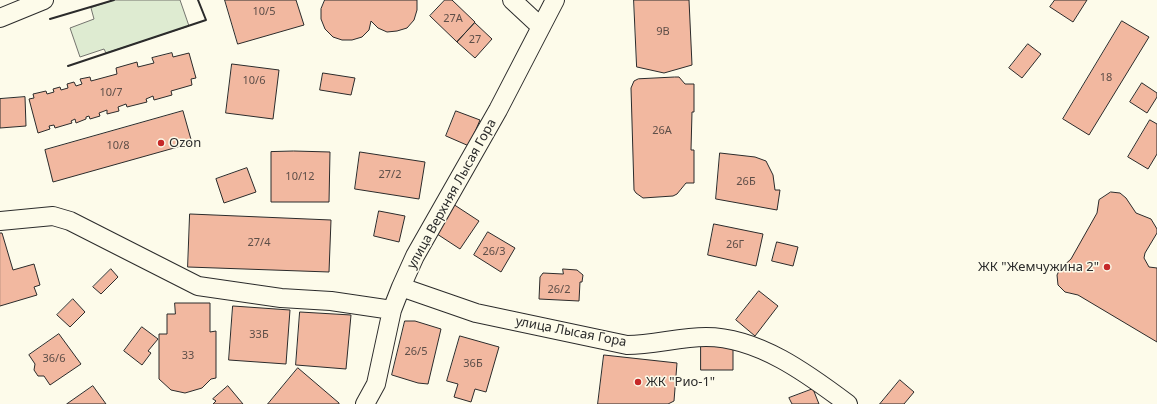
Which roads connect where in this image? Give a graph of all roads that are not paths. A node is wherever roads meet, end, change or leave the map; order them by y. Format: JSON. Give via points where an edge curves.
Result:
{"nodes":[{"id":1,"x":44,"y":0,"type":"edge"},
{"id":2,"x":512,"y":0,"type":"edge"},
{"id":3,"x":555,"y":0,"type":"edge"},
{"id":4,"x":0,"y":18,"type":"edge"},
{"id":5,"x":541,"y":27,"type":"junction"},
{"id":6,"x":0,"y":221,"type":"edge"},
{"id":7,"x":401,"y":287,"type":"junction"},
{"id":8,"x":392,"y":310,"type":"junction"},
{"id":9,"x":365,"y":404,"type":"edge"},
{"id":10,"x":848,"y":404,"type":"edge"}],
"edges":[{"from":1,"to":4,"type":"street"},
{"from":2,"to":5,"type":"street"},
{"from":3,"to":5,"type":"street"},
{"from":5,"to":7,"type":"street","name":"улица Верхняя Лысая Гора","via":[[498,110],[415,256]]},
{"from":6,"to":8,"type":"street","via":[[53,216],[70,221],[198,286]]},
{"from":7,"to":8,"type":"street","name":"улица Верхняя Лысая Гора"},
{"from":7,"to":10,"type":"street","name":"улица Лысая Гора","via":[[476,313],[627,345],[689,338],[720,338],[734,341],[776,357]]},
{"from":8,"to":9,"type":"street","name":"улица Верхняя Лысая Гора","via":[[376,384]]}]}
